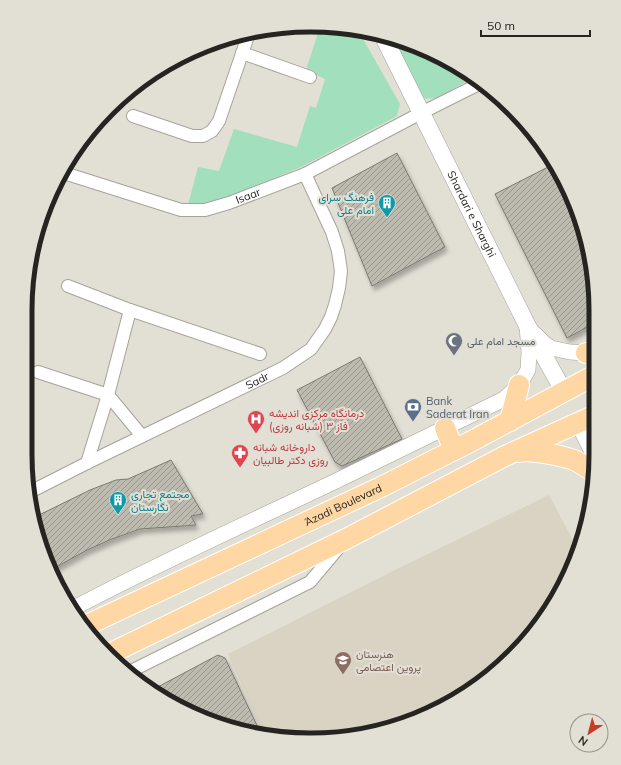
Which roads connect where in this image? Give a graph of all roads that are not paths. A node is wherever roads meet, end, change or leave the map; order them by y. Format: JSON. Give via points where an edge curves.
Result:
{"nodes":[{"id":1,"x":248,"y":39,"type":"edge"},
{"id":2,"x":386,"y":42,"type":"edge"},
{"id":3,"x":242,"y":54,"type":"junction"},
{"id":4,"x":310,"y":77,"type":"dead end"},
{"id":5,"x":475,"y":86,"type":"edge"},
{"id":6,"x":421,"y":113,"type":"junction"},
{"id":7,"x":133,"y":116,"type":"dead end"},
{"id":8,"x":67,"y":174,"type":"edge"},
{"id":9,"x":305,"y":174,"type":"junction"},
{"id":10,"x":68,"y":286,"type":"dead end"},
{"id":11,"x":130,"y":310,"type":"junction"},
{"id":12,"x":527,"y":326,"type":"junction"},
{"id":13,"x":589,"y":352,"type":"edge"},
{"id":14,"x":260,"y":354,"type":"dead end"},
{"id":15,"x":38,"y":372,"type":"dead end"},
{"id":16,"x":589,"y":379,"type":"edge"},
{"id":17,"x":519,"y":385,"type":"junction"},
{"id":18,"x":564,"y":392,"type":"junction"},
{"id":19,"x":108,"y":395,"type":"junction"},
{"id":20,"x":589,"y":418,"type":"edge"},
{"id":21,"x":510,"y":421,"type":"junction"},
{"id":22,"x":578,"y":424,"type":"junction"},
{"id":23,"x":445,"y":428,"type":"junction"},
{"id":24,"x":142,"y":436,"type":"junction"},
{"id":25,"x":589,"y":446,"type":"edge"},
{"id":26,"x":454,"y":450,"type":"junction"},
{"id":27,"x":505,"y":456,"type":"junction"},
{"id":28,"x":86,"y":463,"type":"junction"},
{"id":29,"x":588,"y":468,"type":"edge"},
{"id":30,"x":34,"y":490,"type":"edge"},
{"id":31,"x":346,"y":540,"type":"junction"},
{"id":32,"x":77,"y":606,"type":"edge"},
{"id":33,"x":90,"y":624,"type":"edge"},
{"id":34,"x":114,"y":651,"type":"edge"},
{"id":35,"x":134,"y":670,"type":"edge"}],
"edges":[{"from":1,"to":3,"type":"street"},
{"from":2,"to":6,"type":"main road","name":"Shardari e Sharghi"},
{"from":3,"to":4,"type":"street"},
{"from":3,"to":7,"type":"street","via":[[219,121],[212,131],[203,136],[192,136]]},
{"from":5,"to":6,"type":"street","name":"Isaar"},
{"from":6,"to":9,"type":"street","name":"Isaar"},
{"from":6,"to":12,"type":"main road","name":"Shardari e Sharghi"},
{"from":8,"to":9,"type":"street","name":"Isaar","via":[[181,210],[205,210]]},
{"from":9,"to":24,"type":"street","name":"Sadr","via":[[332,232],[341,271],[335,306],[325,329],[311,349],[283,368]]},
{"from":10,"to":11,"type":"street"},
{"from":11,"to":14,"type":"street"},
{"from":11,"to":19,"type":"street"},
{"from":12,"to":13,"type":"street","via":[[551,348]]},
{"from":12,"to":17,"type":"street","via":[[528,370]]},
{"from":12,"to":18,"type":"main road","name":"Shardari e Sharghi"},
{"from":15,"to":19,"type":"street"},
{"from":16,"to":18,"type":"main road","name":"َAzadi Boulevard"},
{"from":17,"to":21,"type":"main road"},
{"from":17,"to":23,"type":"street","via":[[504,398]]},
{"from":18,"to":21,"type":"main road","name":"َAzadi Boulevard"},
{"from":19,"to":24,"type":"street"},
{"from":19,"to":28,"type":"street"},
{"from":20,"to":22,"type":"main road"},
{"from":21,"to":26,"type":"main road","name":"َAzadi Boulevard"},
{"from":22,"to":25,"type":"street"},
{"from":22,"to":27,"type":"main road"},
{"from":23,"to":26,"type":"main road"},
{"from":23,"to":32,"type":"street"},
{"from":24,"to":28,"type":"street","name":"Sadr"},
{"from":26,"to":33,"type":"main road","name":"َAzadi Boulevard"},
{"from":27,"to":29,"type":"main road","via":[[538,452],[572,459]]},
{"from":27,"to":31,"type":"main road"},
{"from":28,"to":30,"type":"street","name":"Sadr"},
{"from":31,"to":34,"type":"main road"},
{"from":31,"to":35,"type":"street","via":[[310,582]]}]}
